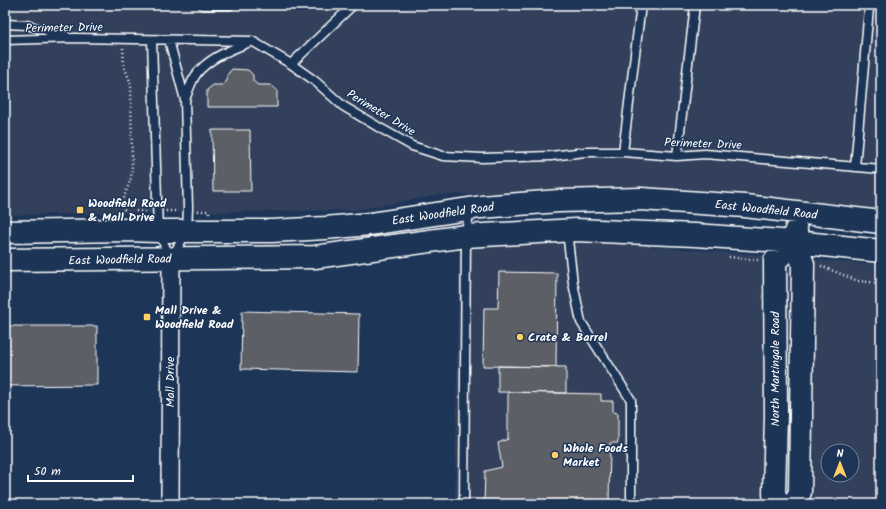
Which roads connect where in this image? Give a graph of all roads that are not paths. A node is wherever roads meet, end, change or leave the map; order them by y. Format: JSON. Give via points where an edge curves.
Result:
{"nodes":[{"id":1,"x":203,"y":5,"type":"edge"},
{"id":2,"x":230,"y":5,"type":"edge"},
{"id":3,"x":353,"y":5,"type":"edge"},
{"id":4,"x":642,"y":5,"type":"edge"},
{"id":5,"x":694,"y":5,"type":"edge"},
{"id":6,"x":869,"y":6,"type":"edge"},
{"id":7,"x":5,"y":24,"type":"edge"},
{"id":8,"x":74,"y":38,"type":"junction"},
{"id":9,"x":5,"y":40,"type":"edge"},
{"id":10,"x":152,"y":40,"type":"junction"},
{"id":11,"x":169,"y":40,"type":"junction"},
{"id":12,"x":252,"y":41,"type":"junction"},
{"id":13,"x":291,"y":64,"type":"junction"},
{"id":14,"x":184,"y":100,"type":"junction"},
{"id":15,"x":623,"y":152,"type":"junction"},
{"id":16,"x":677,"y":156,"type":"junction"},
{"id":17,"x":855,"y":167,"type":"junction"},
{"id":18,"x":881,"y":169,"type":"edge"},
{"id":19,"x":469,"y":209,"type":"junction"},
{"id":20,"x":797,"y":213,"type":"junction"},
{"id":21,"x":881,"y":222,"type":"edge"},
{"id":22,"x":567,"y":230,"type":"junction"},
{"id":23,"x":158,"y":231,"type":"junction"},
{"id":24,"x":187,"y":231,"type":"junction"},
{"id":25,"x":5,"y":232,"type":"edge"},
{"id":26,"x":466,"y":236,"type":"junction"},
{"id":27,"x":795,"y":242,"type":"junction"},
{"id":28,"x":881,"y":251,"type":"edge"},
{"id":29,"x":171,"y":259,"type":"junction"},
{"id":30,"x":5,"y":260,"type":"edge"},
{"id":31,"x":170,"y":504,"type":"edge"},
{"id":32,"x":464,"y":504,"type":"edge"},
{"id":33,"x":631,"y":504,"type":"edge"},
{"id":34,"x":780,"y":504,"type":"edge"},
{"id":35,"x":795,"y":504,"type":"edge"}],
"edges":[{"from":1,"to":2,"type":"lane"},
{"from":3,"to":13,"type":"lane"},
{"from":4,"to":15,"type":"lane"},
{"from":5,"to":16,"type":"lane"},
{"from":6,"to":17,"type":"lane"},
{"from":7,"to":8,"type":"lane","via":[[27,25]]},
{"from":8,"to":9,"type":"lane","name":"Perimeter Drive"},
{"from":8,"to":10,"type":"lane","name":"Perimeter Drive"},
{"from":10,"to":11,"type":"lane","name":"Perimeter Drive"},
{"from":10,"to":23,"type":"lane","name":"Mall Drive"},
{"from":11,"to":12,"type":"lane","name":"Perimeter Drive"},
{"from":11,"to":14,"type":"lane","name":"Mall Drive"},
{"from":12,"to":13,"type":"lane","name":"Perimeter Drive"},
{"from":12,"to":14,"type":"lane","via":[[221,54],[202,68],[192,81]]},
{"from":13,"to":15,"type":"lane","name":"Perimeter Drive","via":[[343,106],[412,146],[443,156],[482,158]]},
{"from":14,"to":24,"type":"lane","name":"Mall Drive"},
{"from":15,"to":16,"type":"lane","name":"Perimeter Drive"},
{"from":16,"to":17,"type":"lane","name":"Perimeter Drive","via":[[705,154]]},
{"from":17,"to":18,"type":"lane","name":"Perimeter Drive"},
{"from":19,"to":20,"type":"street","name":"East Woodfield Road","via":[[559,201],[641,199],[746,206]]},
{"from":19,"to":24,"type":"street","name":"East Woodfield Road","via":[[325,228]]},
{"from":19,"to":26,"type":"lane"},
{"from":20,"to":21,"type":"street","name":"East Woodfield Road"},
{"from":20,"to":27,"type":"street"},
{"from":22,"to":26,"type":"street","name":"East Woodfield Road"},
{"from":22,"to":27,"type":"street","name":"East Woodfield Road"},
{"from":22,"to":33,"type":"lane","via":[[572,283],[581,322],[631,400]]},
{"from":23,"to":24,"type":"street","name":"East Woodfield Road"},
{"from":23,"to":25,"type":"street","name":"East Woodfield Road"},
{"from":23,"to":29,"type":"lane","name":"Mall Drive"},
{"from":24,"to":29,"type":"lane","name":"Mall Drive"},
{"from":26,"to":29,"type":"street","name":"East Woodfield Road","via":[[315,257]]},
{"from":26,"to":32,"type":"lane"},
{"from":27,"to":28,"type":"street","name":"East Woodfield Road"},
{"from":27,"to":34,"type":"street","name":"North Martingale Road","via":[[775,261],[774,494]]},
{"from":27,"to":35,"type":"street","via":[[803,264],[800,492]]},
{"from":29,"to":30,"type":"street","name":"East Woodfield Road"},
{"from":29,"to":31,"type":"street","name":"Mall Drive"}]}
